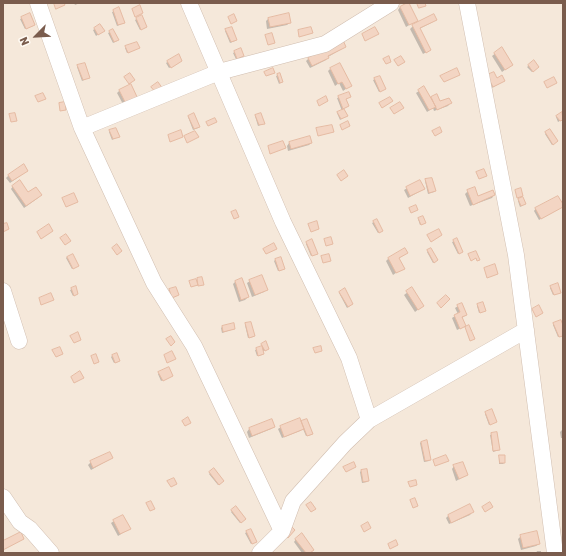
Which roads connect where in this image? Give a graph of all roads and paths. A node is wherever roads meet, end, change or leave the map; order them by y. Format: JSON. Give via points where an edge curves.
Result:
{"nodes":[{"id":1,"x":38,"y":3,"type":"edge"},
{"id":2,"x":189,"y":3,"type":"edge"},
{"id":3,"x":391,"y":3,"type":"edge"},
{"id":4,"x":467,"y":3,"type":"edge"},
{"id":5,"x":218,"y":72,"type":"junction"},
{"id":6,"x":82,"y":128,"type":"junction"},
{"id":7,"x":3,"y":291,"type":"edge"},
{"id":8,"x":526,"y":330,"type":"junction"},
{"id":9,"x":19,"y":341,"type":"dead end"},
{"id":10,"x":369,"y":420,"type":"junction"},
{"id":11,"x":3,"y":497,"type":"edge"},
{"id":12,"x":282,"y":531,"type":"junction"},
{"id":13,"x":51,"y":553,"type":"edge"},
{"id":14,"x":260,"y":553,"type":"edge"},
{"id":15,"x":555,"y":553,"type":"edge"}],
"edges":[{"from":1,"to":6,"type":"street"},
{"from":2,"to":5,"type":"street"},
{"from":3,"to":5,"type":"street","via":[[325,44]]},
{"from":4,"to":8,"type":"street","via":[[516,254]]},
{"from":5,"to":6,"type":"street"},
{"from":5,"to":10,"type":"street","via":[[283,222],[350,358]]},
{"from":6,"to":12,"type":"street","via":[[154,283],[194,346]]},
{"from":7,"to":9,"type":"street"},
{"from":8,"to":10,"type":"street"},
{"from":8,"to":15,"type":"street"},
{"from":10,"to":12,"type":"street","via":[[293,501]]},
{"from":11,"to":13,"type":"street","via":[[20,522],[30,529]]},
{"from":12,"to":14,"type":"street"}]}
